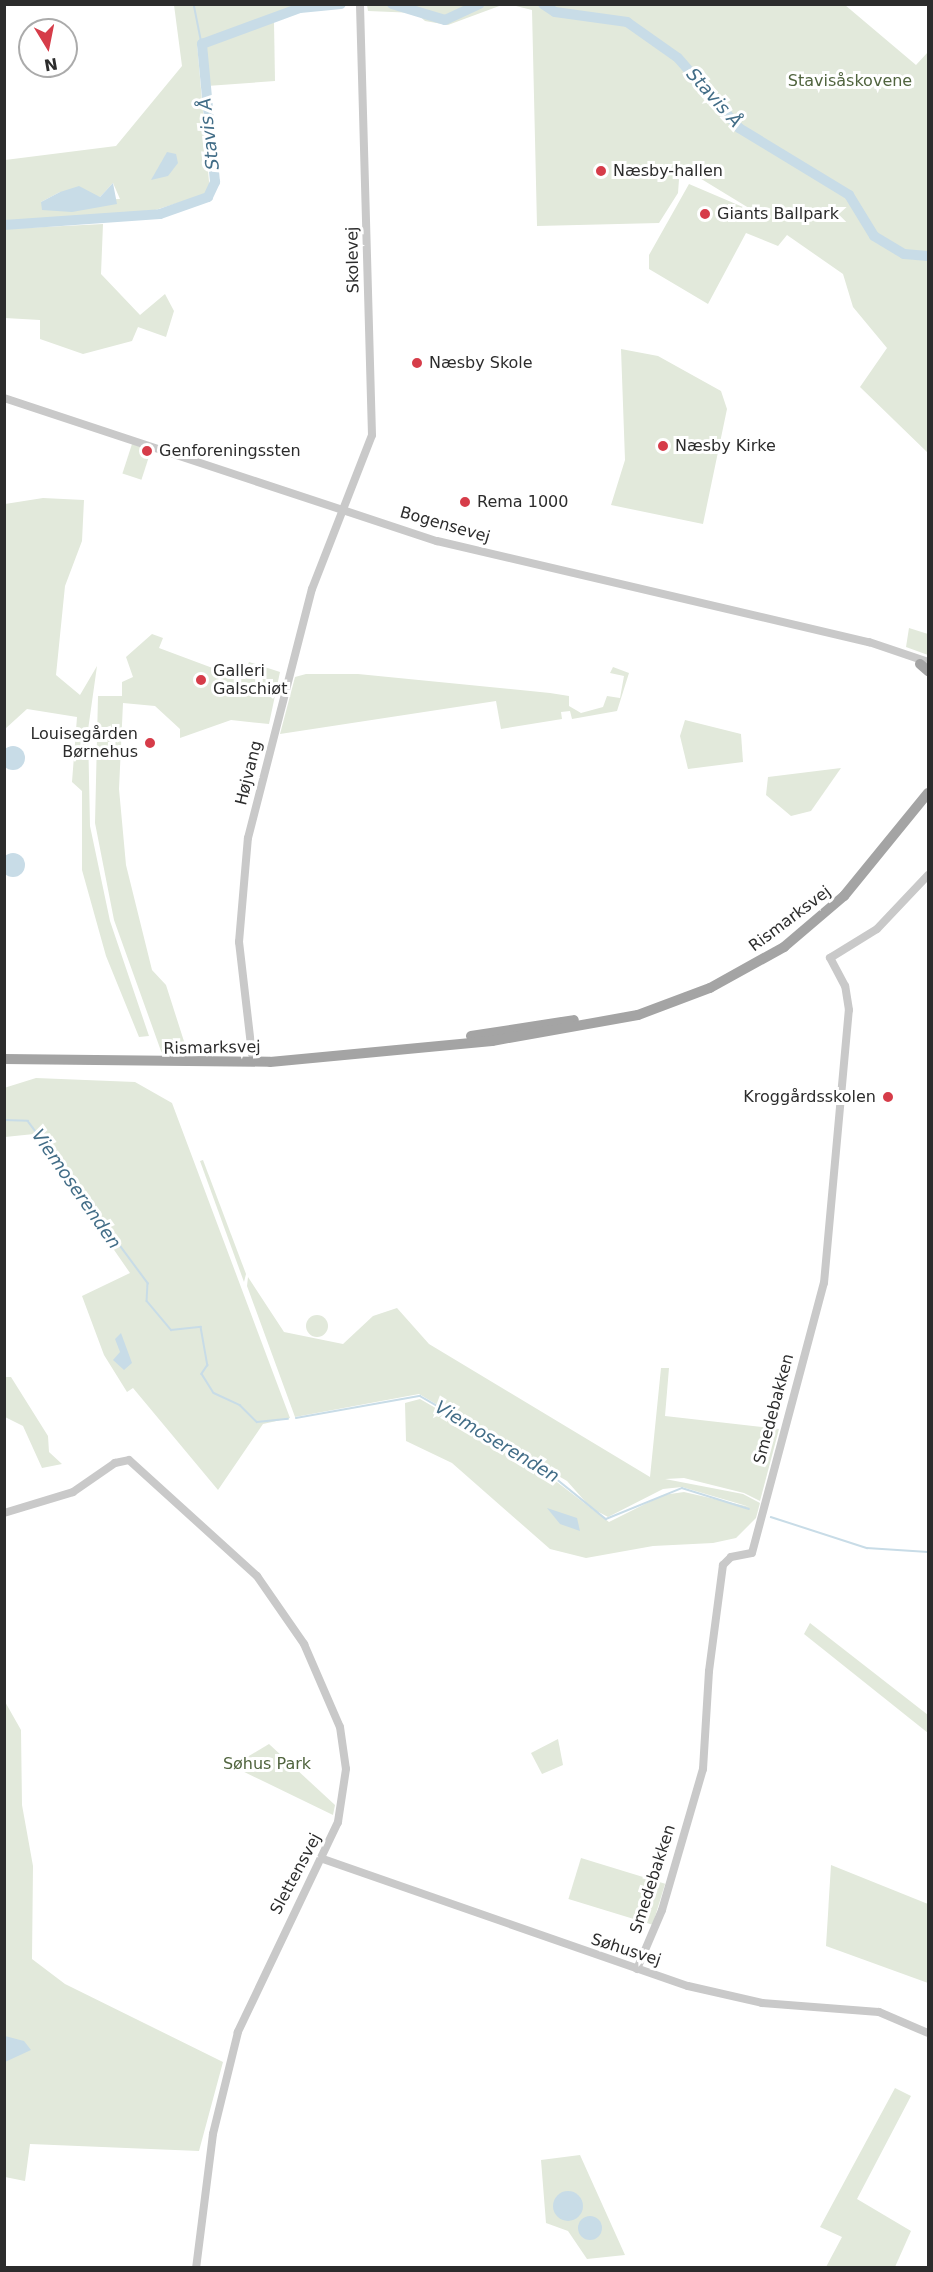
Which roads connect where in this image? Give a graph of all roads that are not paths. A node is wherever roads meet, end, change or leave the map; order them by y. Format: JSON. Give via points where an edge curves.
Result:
{"nodes":[{"id":1,"x":360,"y":4,"type":"edge"},
{"id":2,"x":4,"y":398,"type":"edge"},
{"id":3,"x":347,"y":510,"type":"junction"},
{"id":4,"x":927,"y":667,"type":"edge"},
{"id":5,"x":928,"y":787,"type":"edge"},
{"id":6,"x":928,"y":793,"type":"edge"},
{"id":7,"x":916,"y":809,"type":"junction"},
{"id":8,"x":928,"y":875,"type":"edge"},
{"id":9,"x":252,"y":1054,"type":"dead end"},
{"id":10,"x":4,"y":1059,"type":"edge"},
{"id":11,"x":4,"y":1513,"type":"edge"},
{"id":12,"x":323,"y":1858,"type":"junction"},
{"id":13,"x":637,"y":1969,"type":"junction"},
{"id":14,"x":928,"y":2033,"type":"edge"},
{"id":15,"x":195,"y":2268,"type":"edge"}],
"edges":[{"from":1,"to":3,"type":"street","name":"Skolevej","via":[[373,427]]},
{"from":2,"to":3,"type":"street","name":"Bogensevej"},
{"from":3,"to":4,"type":"street","name":"Bogensevej","via":[[437,541],[886,648]]},
{"from":3,"to":9,"type":"street","name":"Højvang","via":[[312,589],[248,838],[239,942]]},
{"from":5,"to":7,"type":"main road","name":"Rismarksvej"},
{"from":6,"to":7,"type":"main road","name":"Rismarksvej"},
{"from":7,"to":10,"type":"main road","name":"Rismarksvej","via":[[844,897],[784,947],[710,988],[649,1010],[516,1037],[237,1064]]},
{"from":8,"to":13,"type":"street","name":"Smedebakken","via":[[877,929],[830,958],[849,1005],[824,1283],[752,1553],[730,1557],[723,1565],[709,1671],[703,1769],[662,1910]]},
{"from":11,"to":12,"type":"street","name":"Slettensvej","via":[[73,1492],[122,1460],[222,1540],[256,1576],[304,1644],[330,1699],[344,1747],[344,1796]]},
{"from":12,"to":13,"type":"street","name":"Søhusvej"},
{"from":12,"to":15,"type":"street","name":"Slettensvej","via":[[277,1941],[238,2032],[213,2134]]},
{"from":13,"to":14,"type":"street","name":"Søhusvej","via":[[739,1999],[896,2015]]}]}
